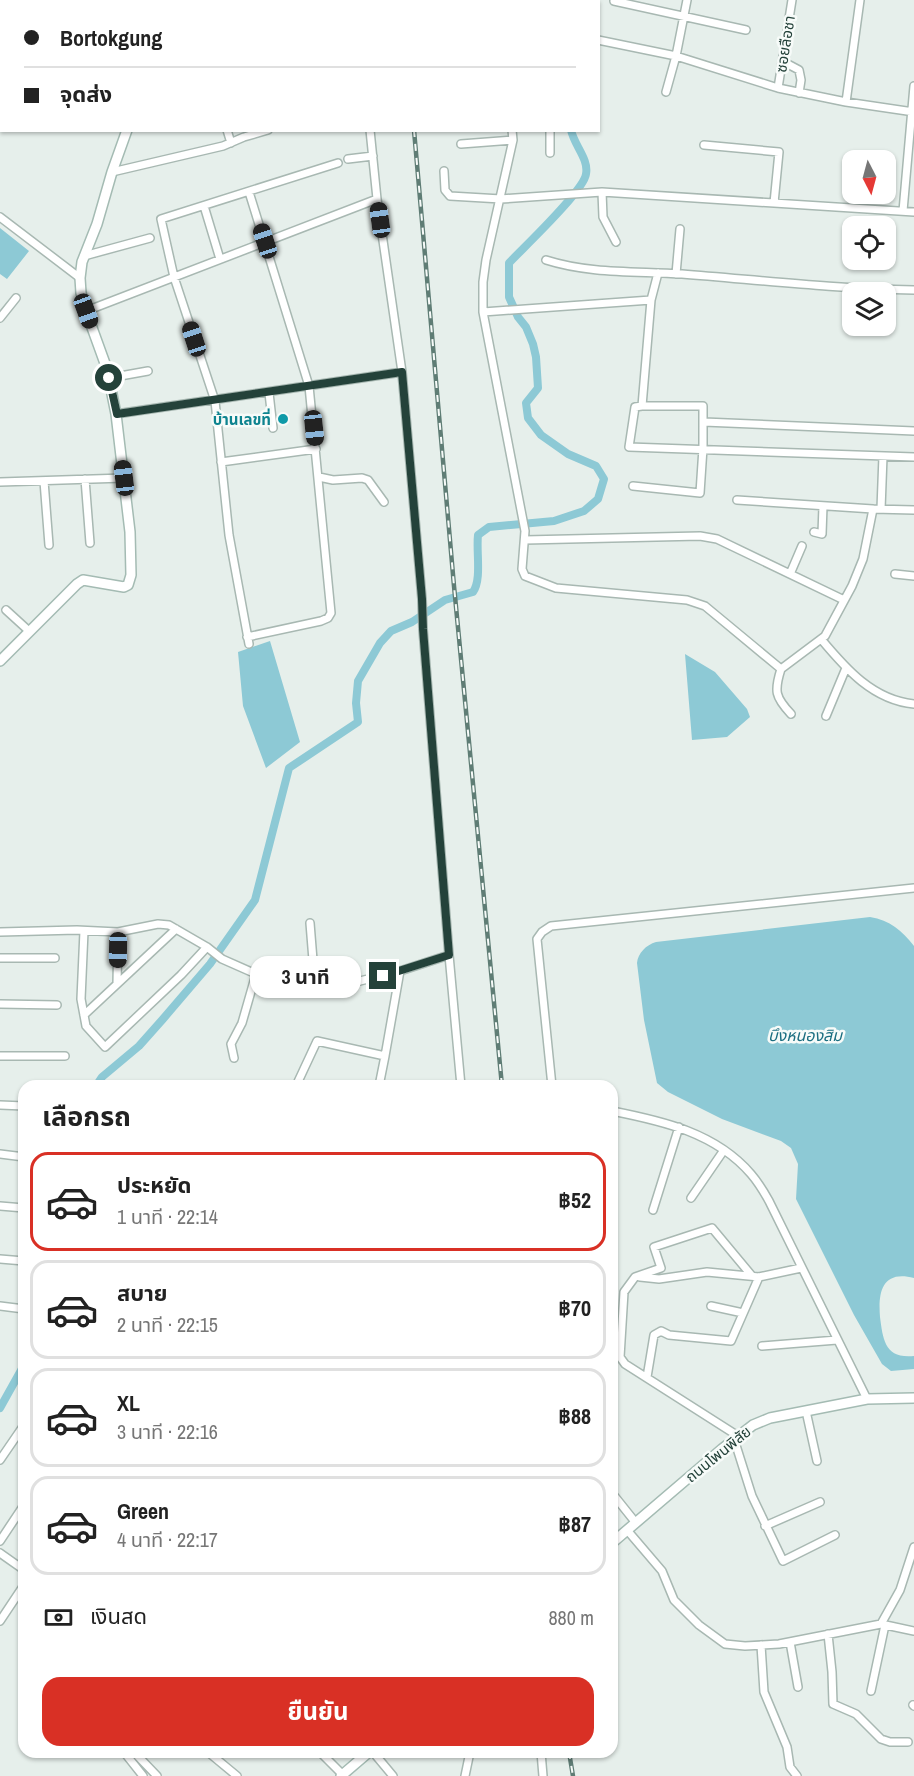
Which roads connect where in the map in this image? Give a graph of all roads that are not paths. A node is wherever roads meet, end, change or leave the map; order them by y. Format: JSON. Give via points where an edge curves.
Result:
{"nodes":[{"id":1,"x":687,"y":0,"type":"edge"},
{"id":2,"x":792,"y":0,"type":"edge"},
{"id":3,"x":860,"y":0,"type":"edge"},
{"id":4,"x":614,"y":1,"type":"edge"},
{"id":5,"x":685,"y":16,"type":"junction"},
{"id":6,"x":746,"y":30,"type":"dead end"},
{"id":7,"x":600,"y":40,"type":"edge"},
{"id":8,"x":676,"y":56,"type":"junction"},
{"id":9,"x":782,"y":61,"type":"junction"},
{"id":10,"x":914,"y":86,"type":"edge"},
{"id":11,"x":778,"y":88,"type":"junction"},
{"id":12,"x":666,"y":92,"type":"dead end"},
{"id":13,"x":799,"y":93,"type":"junction"},
{"id":14,"x":846,"y":102,"type":"junction"},
{"id":15,"x":912,"y":112,"type":"edge"},
{"id":16,"x":126,"y":132,"type":"edge"},
{"id":17,"x":228,"y":132,"type":"edge"},
{"id":18,"x":261,"y":132,"type":"edge"},
{"id":19,"x":370,"y":132,"type":"edge"},
{"id":20,"x":512,"y":132,"type":"edge"},
{"id":21,"x":550,"y":132,"type":"edge"},
{"id":22,"x":513,"y":140,"type":"junction"},
{"id":23,"x":231,"y":143,"type":"junction"},
{"id":24,"x":461,"y":144,"type":"dead end"},
{"id":25,"x":704,"y":145,"type":"dead end"},
{"id":26,"x":550,"y":153,"type":"dead end"},
{"id":27,"x":373,"y":156,"type":"junction"},
{"id":28,"x":348,"y":159,"type":"dead end"},
{"id":29,"x":338,"y":163,"type":"dead end"},
{"id":30,"x":444,"y":171,"type":"dead end"},
{"id":31,"x":112,"y":172,"type":"junction"},
{"id":32,"x":249,"y":192,"type":"junction"},
{"id":33,"x":602,"y":192,"type":"junction"},
{"id":34,"x":377,"y":199,"type":"junction"},
{"id":35,"x":501,"y":199,"type":"junction"},
{"id":36,"x":774,"y":203,"type":"junction"},
{"id":37,"x":204,"y":206,"type":"junction"},
{"id":38,"x":903,"y":211,"type":"junction"},
{"id":39,"x":914,"y":212,"type":"edge"},
{"id":40,"x":0,"y":217,"type":"edge"},
{"id":41,"x":680,"y":229,"type":"dead end"},
{"id":42,"x":150,"y":238,"type":"dead end"},
{"id":43,"x":265,"y":241,"type":"junction"},
{"id":44,"x":616,"y":242,"type":"dead end"},
{"id":45,"x":84,"y":256,"type":"junction"},
{"id":46,"x":220,"y":259,"type":"junction"},
{"id":47,"x":546,"y":260,"type":"dead end"},
{"id":48,"x":658,"y":273,"type":"junction"},
{"id":49,"x":676,"y":274,"type":"junction"},
{"id":50,"x":174,"y":277,"type":"junction"},
{"id":51,"x":80,"y":278,"type":"junction"},
{"id":52,"x":914,"y":290,"type":"edge"},
{"id":53,"x":16,"y":298,"type":"dead end"},
{"id":54,"x":651,"y":300,"type":"junction"},
{"id":55,"x":86,"y":311,"type":"junction"},
{"id":56,"x":483,"y":312,"type":"junction"},
{"id":57,"x":0,"y":318,"type":"edge"},
{"id":58,"x":148,"y":370,"type":"dead end"},
{"id":59,"x":402,"y":372,"type":"junction"},
{"id":60,"x":109,"y":378,"type":"junction"},
{"id":61,"x":309,"y":386,"type":"junction"},
{"id":62,"x":269,"y":393,"type":"junction"},
{"id":63,"x":215,"y":401,"type":"junction"},
{"id":64,"x":642,"y":406,"type":"junction"},
{"id":65,"x":117,"y":414,"type":"junction"},
{"id":66,"x":704,"y":422,"type":"junction"},
{"id":67,"x":273,"y":428,"type":"dead end"},
{"id":68,"x":914,"y":431,"type":"edge"},
{"id":69,"x":704,"y":448,"type":"junction"},
{"id":70,"x":316,"y":449,"type":"junction"},
{"id":71,"x":883,"y":456,"type":"junction"},
{"id":72,"x":914,"y":457,"type":"edge"},
{"id":73,"x":221,"y":462,"type":"junction"},
{"id":74,"x":319,"y":477,"type":"junction"},
{"id":75,"x":124,"y":478,"type":"junction"},
{"id":76,"x":85,"y":479,"type":"junction"},
{"id":77,"x":44,"y":481,"type":"junction"},
{"id":78,"x":0,"y":482,"type":"edge"},
{"id":79,"x":633,"y":486,"type":"dead end"},
{"id":80,"x":737,"y":500,"type":"dead end"},
{"id":81,"x":384,"y":502,"type":"dead end"},
{"id":82,"x":823,"y":506,"type":"junction"},
{"id":83,"x":877,"y":509,"type":"junction"},
{"id":84,"x":914,"y":510,"type":"edge"},
{"id":85,"x":814,"y":532,"type":"dead end"},
{"id":86,"x":525,"y":540,"type":"junction"},
{"id":87,"x":90,"y":543,"type":"dead end"},
{"id":88,"x":49,"y":545,"type":"dead end"},
{"id":89,"x":802,"y":546,"type":"dead end"},
{"id":90,"x":790,"y":574,"type":"junction"},
{"id":91,"x":896,"y":574,"type":"dead end"},
{"id":92,"x":914,"y":576,"type":"edge"},
{"id":93,"x":844,"y":600,"type":"junction"},
{"id":94,"x":6,"y":610,"type":"dead end"},
{"id":95,"x":29,"y":631,"type":"junction"},
{"id":96,"x":821,"y":639,"type":"junction"},
{"id":97,"x":0,"y":661,"type":"edge"},
{"id":98,"x":781,"y":669,"type":"junction"},
{"id":99,"x":846,"y":669,"type":"junction"},
{"id":100,"x":914,"y":704,"type":"edge"},
{"id":101,"x":791,"y":714,"type":"dead end"},
{"id":102,"x":826,"y":716,"type":"dead end"},
{"id":103,"x":914,"y":888,"type":"edge"},
{"id":104,"x":310,"y":923,"type":"dead end"},
{"id":105,"x":176,"y":928,"type":"junction"},
{"id":106,"x":84,"y":931,"type":"junction"},
{"id":107,"x":0,"y":932,"type":"edge"},
{"id":108,"x":118,"y":932,"type":"junction"},
{"id":109,"x":208,"y":948,"type":"junction"},
{"id":110,"x":449,"y":955,"type":"junction"},
{"id":111,"x":0,"y":958,"type":"edge"},
{"id":112,"x":55,"y":958,"type":"dead end"},
{"id":113,"x":400,"y":971,"type":"junction"},
{"id":114,"x":256,"y":974,"type":"junction"},
{"id":115,"x":117,"y":984,"type":"junction"},
{"id":116,"x":315,"y":985,"type":"junction"},
{"id":117,"x":0,"y":1004,"type":"edge"},
{"id":118,"x":57,"y":1005,"type":"dead end"},
{"id":119,"x":84,"y":1015,"type":"junction"},
{"id":120,"x":0,"y":1056,"type":"edge"},
{"id":121,"x":65,"y":1056,"type":"dead end"},
{"id":122,"x":385,"y":1056,"type":"junction"},
{"id":123,"x":234,"y":1058,"type":"dead end"},
{"id":124,"x":299,"y":1080,"type":"edge"},
{"id":125,"x":380,"y":1080,"type":"edge"},
{"id":126,"x":460,"y":1080,"type":"edge"},
{"id":127,"x":551,"y":1080,"type":"edge"},
{"id":128,"x":0,"y":1106,"type":"edge"},
{"id":129,"x":18,"y":1106,"type":"edge"},
{"id":130,"x":618,"y":1112,"type":"edge"},
{"id":131,"x":679,"y":1127,"type":"junction"},
{"id":132,"x":724,"y":1150,"type":"junction"},
{"id":133,"x":0,"y":1154,"type":"edge"},
{"id":134,"x":18,"y":1156,"type":"edge"},
{"id":135,"x":691,"y":1198,"type":"dead end"},
{"id":136,"x":0,"y":1206,"type":"edge"},
{"id":137,"x":18,"y":1208,"type":"edge"},
{"id":138,"x":653,"y":1210,"type":"dead end"},
{"id":139,"x":0,"y":1259,"type":"edge"},
{"id":140,"x":18,"y":1260,"type":"edge"},
{"id":141,"x":801,"y":1268,"type":"junction"},
{"id":142,"x":756,"y":1276,"type":"junction"},
{"id":143,"x":635,"y":1277,"type":"junction"},
{"id":144,"x":0,"y":1306,"type":"edge"},
{"id":145,"x":711,"y":1306,"type":"dead end"},
{"id":146,"x":18,"y":1308,"type":"edge"},
{"id":147,"x":742,"y":1313,"type":"junction"},
{"id":148,"x":837,"y":1340,"type":"junction"},
{"id":149,"x":762,"y":1346,"type":"dead end"},
{"id":150,"x":647,"y":1377,"type":"junction"},
{"id":151,"x":914,"y":1398,"type":"edge"},
{"id":152,"x":867,"y":1399,"type":"junction"},
{"id":153,"x":806,"y":1411,"type":"junction"},
{"id":154,"x":18,"y":1434,"type":"edge"},
{"id":155,"x":736,"y":1437,"type":"junction"},
{"id":156,"x":0,"y":1460,"type":"edge"},
{"id":157,"x":817,"y":1461,"type":"dead end"},
{"id":158,"x":618,"y":1500,"type":"edge"},
{"id":159,"x":820,"y":1502,"type":"dead end"},
{"id":160,"x":18,"y":1514,"type":"edge"},
{"id":161,"x":636,"y":1522,"type":"junction"},
{"id":162,"x":765,"y":1526,"type":"junction"},
{"id":163,"x":627,"y":1530,"type":"junction"},
{"id":164,"x":835,"y":1535,"type":"dead end"},
{"id":165,"x":618,"y":1538,"type":"edge"},
{"id":166,"x":0,"y":1541,"type":"edge"},
{"id":167,"x":914,"y":1546,"type":"edge"},
{"id":168,"x":0,"y":1553,"type":"edge"},
{"id":169,"x":18,"y":1566,"type":"edge"},
{"id":170,"x":18,"y":1594,"type":"edge"},
{"id":171,"x":0,"y":1621,"type":"edge"},
{"id":172,"x":883,"y":1624,"type":"junction"},
{"id":173,"x":914,"y":1631,"type":"edge"},
{"id":174,"x":828,"y":1634,"type":"junction"},
{"id":175,"x":790,"y":1641,"type":"junction"},
{"id":176,"x":761,"y":1645,"type":"junction"},
{"id":177,"x":798,"y":1687,"type":"dead end"},
{"id":178,"x":871,"y":1691,"type":"dead end"},
{"id":179,"x":908,"y":1742,"type":"dead end"},
{"id":180,"x":129,"y":1758,"type":"edge"},
{"id":181,"x":140,"y":1758,"type":"edge"},
{"id":182,"x":215,"y":1758,"type":"edge"},
{"id":183,"x":326,"y":1758,"type":"edge"},
{"id":184,"x":363,"y":1758,"type":"edge"},
{"id":185,"x":376,"y":1758,"type":"edge"},
{"id":186,"x":470,"y":1758,"type":"edge"},
{"id":187,"x":542,"y":1758,"type":"edge"},
{"id":188,"x":342,"y":1775,"type":"edge"},
{"id":189,"x":143,"y":1776,"type":"edge"},
{"id":190,"x":157,"y":1776,"type":"edge"},
{"id":191,"x":237,"y":1776,"type":"edge"},
{"id":192,"x":393,"y":1776,"type":"edge"},
{"id":193,"x":465,"y":1776,"type":"edge"},
{"id":194,"x":543,"y":1776,"type":"edge"},
{"id":195,"x":797,"y":1776,"type":"edge"}],
"edges":[{"from":1,"to":5,"type":"street"},
{"from":2,"to":9,"type":"street","name":"ซอยลือชา"},
{"from":3,"to":14,"type":"street"},
{"from":4,"to":5,"type":"street"},
{"from":5,"to":6,"type":"street"},
{"from":5,"to":8,"type":"street"},
{"from":7,"to":8,"type":"street"},
{"from":8,"to":11,"type":"street"},
{"from":8,"to":12,"type":"street"},
{"from":9,"to":11,"type":"street","name":"ซอยลือชา"},
{"from":9,"to":13,"type":"street","via":[[799,69]]},
{"from":10,"to":15,"type":"street"},
{"from":11,"to":13,"type":"street"},
{"from":13,"to":14,"type":"street"},
{"from":14,"to":15,"type":"street"},
{"from":15,"to":38,"type":"street"},
{"from":16,"to":31,"type":"main road"},
{"from":17,"to":23,"type":"street"},
{"from":18,"to":23,"type":"street"},
{"from":19,"to":27,"type":"street"},
{"from":20,"to":22,"type":"street"},
{"from":21,"to":26,"type":"street"},
{"from":22,"to":24,"type":"street"},
{"from":22,"to":35,"type":"street"},
{"from":23,"to":31,"type":"street"},
{"from":25,"to":36,"type":"street","via":[[779,152]]},
{"from":27,"to":28,"type":"street"},
{"from":27,"to":34,"type":"street"},
{"from":29,"to":32,"type":"street"},
{"from":30,"to":35,"type":"street","via":[[445,190],[450,196]]},
{"from":31,"to":45,"type":"main road"},
{"from":32,"to":37,"type":"street"},
{"from":32,"to":43,"type":"street"},
{"from":33,"to":35,"type":"street"},
{"from":33,"to":36,"type":"street"},
{"from":33,"to":44,"type":"street","via":[[603,217]]},
{"from":34,"to":43,"type":"street"},
{"from":34,"to":59,"type":"street"},
{"from":35,"to":56,"type":"street","via":[[483,282]]},
{"from":36,"to":38,"type":"street"},
{"from":37,"to":46,"type":"street"},
{"from":37,"to":50,"type":"street","via":[[161,219]]},
{"from":38,"to":39,"type":"street"},
{"from":40,"to":51,"type":"street"},
{"from":41,"to":49,"type":"street"},
{"from":42,"to":45,"type":"street"},
{"from":43,"to":46,"type":"street"},
{"from":43,"to":61,"type":"street"},
{"from":45,"to":51,"type":"main road"},
{"from":46,"to":50,"type":"street"},
{"from":47,"to":48,"type":"street","via":[[570,268]]},
{"from":48,"to":49,"type":"street"},
{"from":48,"to":54,"type":"street"},
{"from":49,"to":52,"type":"street"},
{"from":50,"to":55,"type":"street"},
{"from":50,"to":63,"type":"street"},
{"from":51,"to":55,"type":"main road"},
{"from":53,"to":57,"type":"street"},
{"from":54,"to":56,"type":"street"},
{"from":54,"to":64,"type":"street"},
{"from":55,"to":60,"type":"main road"},
{"from":56,"to":86,"type":"street"},
{"from":58,"to":60,"type":"street"},
{"from":59,"to":61,"type":"street"},
{"from":59,"to":110,"type":"street"},
{"from":60,"to":65,"type":"main road"},
{"from":61,"to":62,"type":"street"},
{"from":61,"to":70,"type":"street"},
{"from":62,"to":63,"type":"street"},
{"from":62,"to":67,"type":"street"},
{"from":63,"to":65,"type":"street"},
{"from":63,"to":73,"type":"street"},
{"from":64,"to":66,"type":"street","via":[[703,406]]},
{"from":64,"to":69,"type":"street","via":[[635,407],[629,447]]},
{"from":65,"to":75,"type":"main road"},
{"from":66,"to":68,"type":"street"},
{"from":66,"to":69,"type":"street"},
{"from":69,"to":71,"type":"street"},
{"from":69,"to":79,"type":"street","via":[[700,493]]},
{"from":70,"to":73,"type":"street"},
{"from":70,"to":74,"type":"street"},
{"from":71,"to":72,"type":"street"},
{"from":71,"to":83,"type":"street"},
{"from":73,"to":74,"type":"street","via":[[248,641],[330,616]]},
{"from":74,"to":81,"type":"street","via":[[368,480]]},
{"from":75,"to":76,"type":"street"},
{"from":75,"to":95,"type":"main road","via":[[131,554],[128,585],[124,588],[83,580]]},
{"from":76,"to":77,"type":"street"},
{"from":76,"to":87,"type":"street"},
{"from":77,"to":78,"type":"street"},
{"from":77,"to":88,"type":"street"},
{"from":80,"to":82,"type":"street"},
{"from":82,"to":83,"type":"street"},
{"from":82,"to":85,"type":"street","via":[[822,534]]},
{"from":83,"to":84,"type":"street"},
{"from":83,"to":93,"type":"street","via":[[863,559]]},
{"from":86,"to":90,"type":"street","via":[[708,537]]},
{"from":86,"to":98,"type":"street","via":[[525,576],[556,588],[687,600],[705,606]]},
{"from":89,"to":90,"type":"street"},
{"from":90,"to":93,"type":"street"},
{"from":91,"to":92,"type":"street"},
{"from":93,"to":96,"type":"street"},
{"from":94,"to":95,"type":"street"},
{"from":95,"to":97,"type":"main road"},
{"from":96,"to":98,"type":"street"},
{"from":96,"to":99,"type":"street"},
{"from":98,"to":101,"type":"street","via":[[776,693]]},
{"from":99,"to":100,"type":"street","via":[[871,689]]},
{"from":99,"to":102,"type":"street"},
{"from":103,"to":127,"type":"street","via":[[551,926],[537,939]]},
{"from":104,"to":116,"type":"street"},
{"from":105,"to":108,"type":"street","via":[[158,924]]},
{"from":105,"to":109,"type":"street"},
{"from":105,"to":115,"type":"street"},
{"from":106,"to":107,"type":"street"},
{"from":106,"to":108,"type":"street"},
{"from":106,"to":119,"type":"street"},
{"from":108,"to":115,"type":"street"},
{"from":109,"to":114,"type":"street"},
{"from":109,"to":119,"type":"street","via":[[105,1047],[86,1026]]},
{"from":110,"to":113,"type":"street"},
{"from":110,"to":126,"type":"street"},
{"from":111,"to":112,"type":"street"},
{"from":113,"to":116,"type":"street","via":[[348,984]]},
{"from":113,"to":122,"type":"street"},
{"from":114,"to":116,"type":"street"},
{"from":114,"to":123,"type":"street","via":[[242,1023],[231,1044]]},
{"from":115,"to":119,"type":"street"},
{"from":117,"to":118,"type":"street"},
{"from":120,"to":121,"type":"street"},
{"from":122,"to":124,"type":"street","via":[[316,1041]]},
{"from":122,"to":125,"type":"street"},
{"from":128,"to":129,"type":"street"},
{"from":130,"to":131,"type":"street"},
{"from":131,"to":132,"type":"street"},
{"from":131,"to":138,"type":"street"},
{"from":132,"to":135,"type":"street"},
{"from":132,"to":141,"type":"street","via":[[752,1174],[770,1201]]},
{"from":133,"to":134,"type":"street"},
{"from":136,"to":137,"type":"street"},
{"from":139,"to":140,"type":"street"},
{"from":141,"to":142,"type":"street"},
{"from":141,"to":148,"type":"street"},
{"from":142,"to":143,"type":"street","via":[[707,1272],[659,1279]]},
{"from":142,"to":143,"type":"street","via":[[712,1228],[654,1247],[661,1268]]},
{"from":142,"to":147,"type":"street"},
{"from":143,"to":150,"type":"street","via":[[624,1292],[620,1357]]},
{"from":144,"to":146,"type":"street"},
{"from":145,"to":147,"type":"street"},
{"from":147,"to":150,"type":"street","via":[[731,1341],[661,1331],[654,1335]]},
{"from":148,"to":149,"type":"street"},
{"from":148,"to":152,"type":"street"},
{"from":150,"to":155,"type":"street"},
{"from":151,"to":152,"type":"main road","name":"ถนนโพนพิสัย"},
{"from":152,"to":153,"type":"main road","name":"ถนนโพนพิสัย"},
{"from":153,"to":155,"type":"main road","name":"ถนนโพนพิสัย","via":[[770,1418]]},
{"from":153,"to":157,"type":"street"},
{"from":154,"to":156,"type":"street"},
{"from":155,"to":161,"type":"main road","name":"ถนนโพนพิสัย"},
{"from":155,"to":162,"type":"street","via":[[752,1496]]},
{"from":158,"to":161,"type":"street"},
{"from":159,"to":162,"type":"street"},
{"from":160,"to":166,"type":"street"},
{"from":161,"to":163,"type":"main road","name":"ถนนโพนพิสัย"},
{"from":162,"to":164,"type":"street","via":[[783,1561]]},
{"from":163,"to":165,"type":"main road","name":"ถนนโพนพิสัย"},
{"from":163,"to":176,"type":"street","via":[[662,1571],[674,1600],[699,1625],[725,1644]]},
{"from":167,"to":172,"type":"street","via":[[900,1590]]},
{"from":168,"to":169,"type":"street"},
{"from":170,"to":171,"type":"street"},
{"from":172,"to":173,"type":"street"},
{"from":172,"to":174,"type":"street"},
{"from":172,"to":178,"type":"street"},
{"from":174,"to":175,"type":"street"},
{"from":174,"to":179,"type":"street","via":[[833,1704],[856,1714],[881,1739]]},
{"from":175,"to":176,"type":"street"},
{"from":175,"to":177,"type":"street"},
{"from":176,"to":195,"type":"street","via":[[764,1692],[787,1747],[790,1767]]},
{"from":180,"to":189,"type":"street"},
{"from":181,"to":190,"type":"street"},
{"from":182,"to":191,"type":"street"},
{"from":183,"to":188,"type":"street"},
{"from":184,"to":188,"type":"main road"},
{"from":185,"to":192,"type":"street"},
{"from":186,"to":193,"type":"street"},
{"from":187,"to":194,"type":"street"}]}
